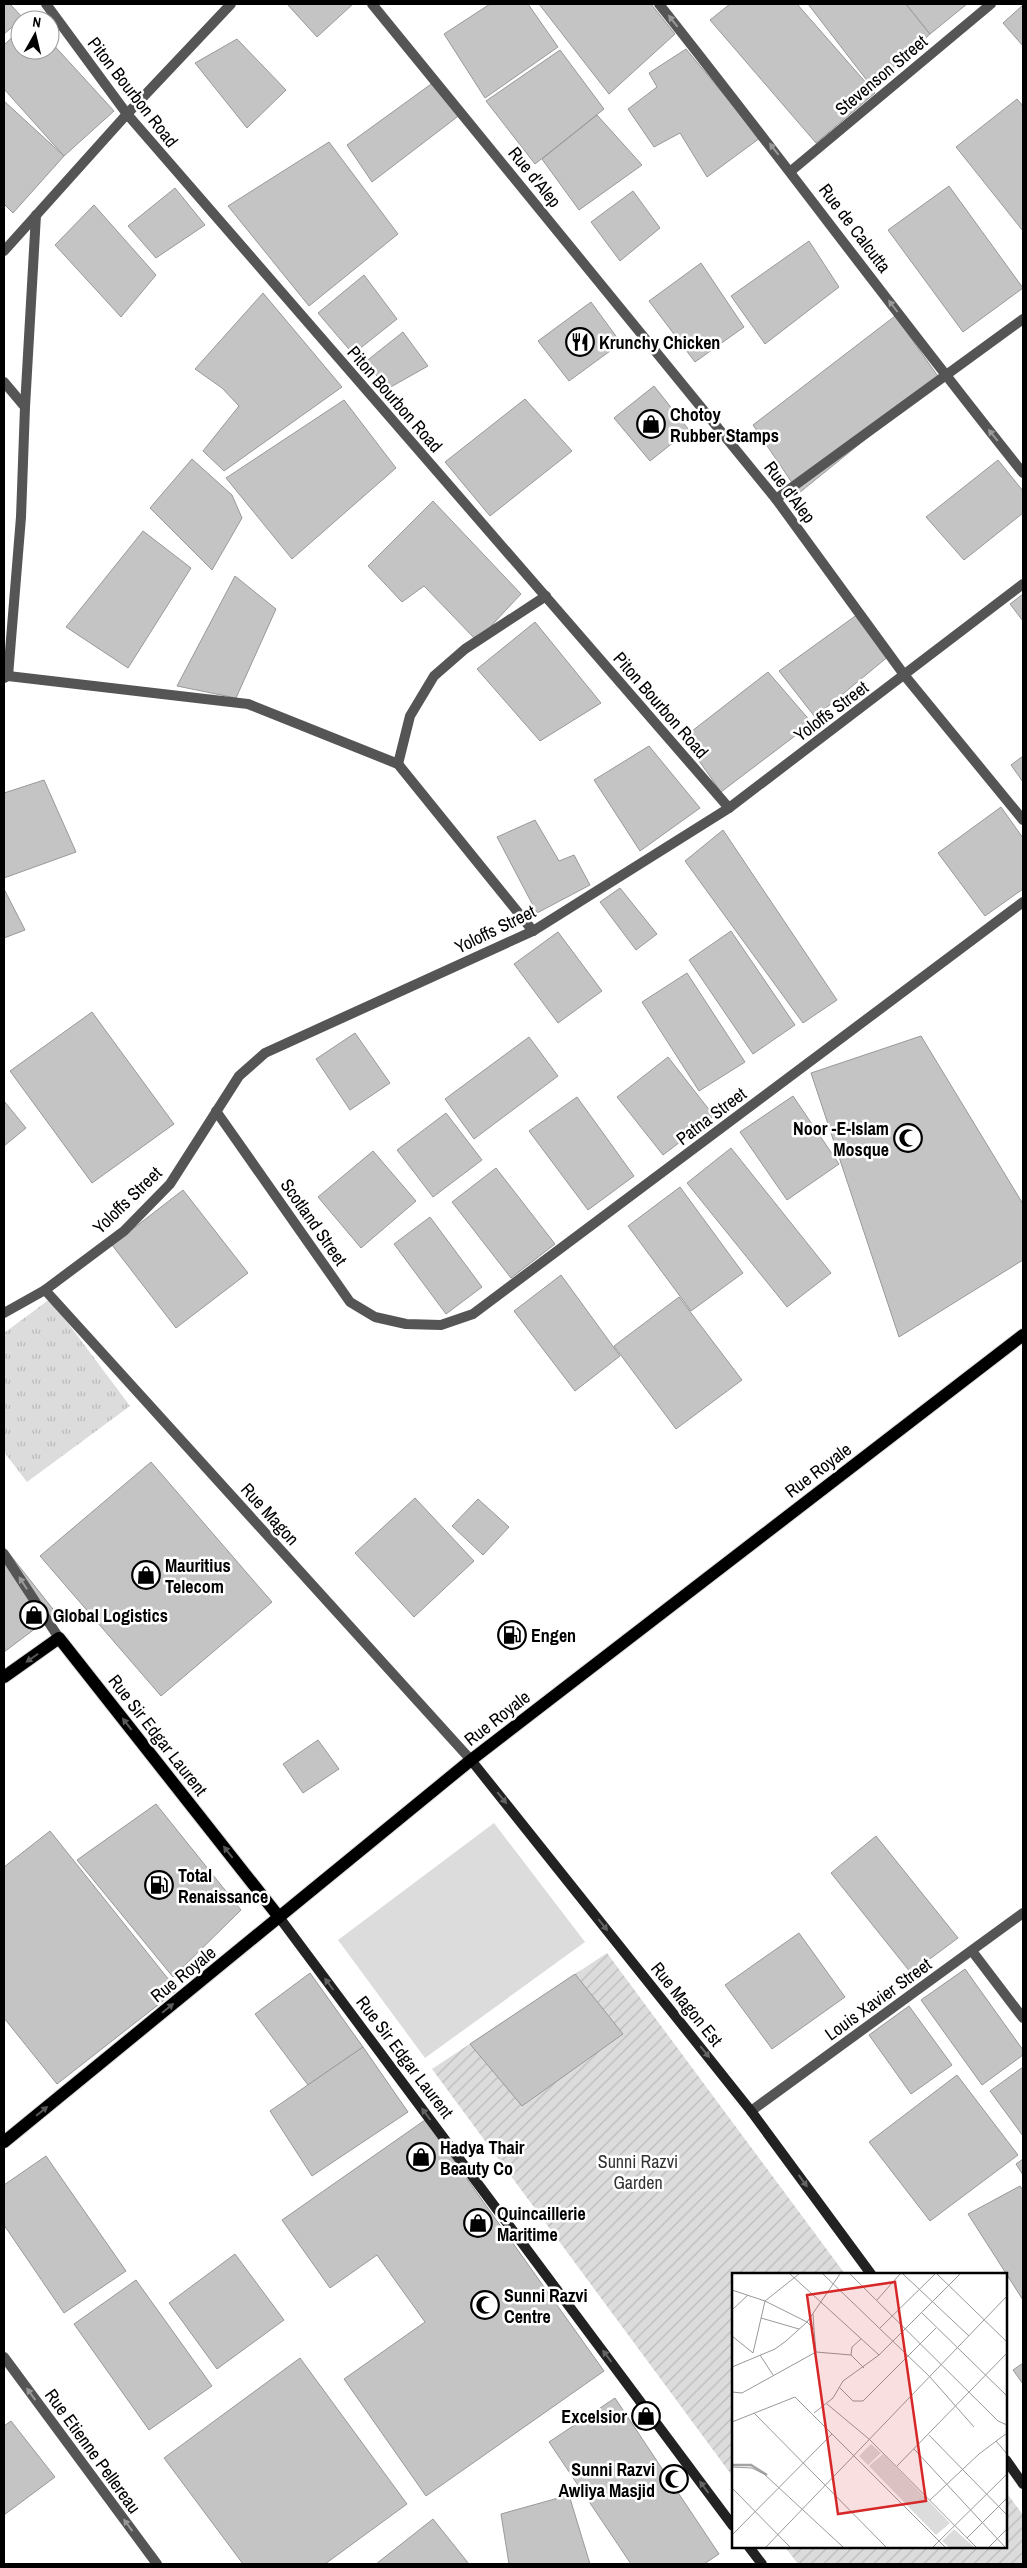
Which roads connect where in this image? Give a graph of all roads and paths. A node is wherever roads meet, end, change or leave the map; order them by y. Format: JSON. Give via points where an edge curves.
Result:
{"nodes":[{"id":1,"x":46,"y":4,"type":"edge"},
{"id":2,"x":231,"y":4,"type":"edge"},
{"id":3,"x":372,"y":4,"type":"edge"},
{"id":4,"x":659,"y":4,"type":"edge"},
{"id":5,"x":991,"y":4,"type":"edge"},
{"id":6,"x":126,"y":114,"type":"junction"},
{"id":7,"x":791,"y":171,"type":"junction"},
{"id":8,"x":36,"y":215,"type":"junction"},
{"id":9,"x":4,"y":251,"type":"edge"},
{"id":10,"x":1023,"y":319,"type":"edge"},
{"id":11,"x":946,"y":376,"type":"junction"},
{"id":12,"x":4,"y":382,"type":"edge"},
{"id":13,"x":26,"y":407,"type":"junction"},
{"id":14,"x":1023,"y":473,"type":"edge"},
{"id":15,"x":776,"y":499,"type":"junction"},
{"id":16,"x":1023,"y":584,"type":"edge"},
{"id":17,"x":546,"y":596,"type":"junction"},
{"id":18,"x":905,"y":676,"type":"junction"},
{"id":19,"x":6,"y":677,"type":"edge"},
{"id":20,"x":398,"y":764,"type":"junction"},
{"id":21,"x":729,"y":808,"type":"junction"},
{"id":22,"x":1023,"y":820,"type":"edge"},
{"id":23,"x":1023,"y":902,"type":"edge"},
{"id":24,"x":532,"y":931,"type":"junction"},
{"id":25,"x":216,"y":1111,"type":"junction"},
{"id":26,"x":45,"y":1290,"type":"junction"},
{"id":27,"x":4,"y":1313,"type":"edge"},
{"id":28,"x":406,"y":1324,"type":"joint"},
{"id":29,"x":1023,"y":1335,"type":"edge"},
{"id":30,"x":4,"y":1554,"type":"edge"},
{"id":31,"x":59,"y":1638,"type":"junction"},
{"id":32,"x":4,"y":1677,"type":"edge"},
{"id":33,"x":471,"y":1760,"type":"junction"},
{"id":34,"x":1023,"y":1913,"type":"edge"},
{"id":35,"x":279,"y":1917,"type":"junction"},
{"id":36,"x":972,"y":1950,"type":"junction"},
{"id":37,"x":1023,"y":2018,"type":"edge"},
{"id":38,"x":752,"y":2111,"type":"junction"},
{"id":39,"x":4,"y":2142,"type":"edge"},
{"id":40,"x":869,"y":2273,"type":"edge"},
{"id":41,"x":4,"y":2357,"type":"edge"},
{"id":42,"x":1007,"y":2461,"type":"edge"},
{"id":43,"x":1023,"y":2484,"type":"edge"},
{"id":44,"x":732,"y":2525,"type":"edge"},
{"id":45,"x":750,"y":2548,"type":"edge"},
{"id":46,"x":157,"y":2564,"type":"edge"},
{"id":47,"x":762,"y":2564,"type":"edge"}],
"edges":[{"from":1,"to":6,"type":"street","name":"Piton Bourbon Road"},
{"from":2,"to":6,"type":"street"},
{"from":3,"to":15,"type":"street","name":"Rue d'Alep"},
{"from":7,"to":4,"type":"street","name":"Rue de Calcutta","one_way":true},
{"from":5,"to":7,"type":"street","name":"Stevenson Street"},
{"from":6,"to":8,"type":"street"},
{"from":6,"to":17,"type":"street","name":"Piton Bourbon Road"},
{"from":11,"to":7,"type":"street","name":"Rue de Calcutta","one_way":true},
{"from":8,"to":9,"type":"street"},
{"from":8,"to":13,"type":"street"},
{"from":10,"to":11,"type":"street"},
{"from":14,"to":11,"type":"street","name":"Rue de Calcutta","one_way":true},
{"from":11,"to":15,"type":"street"},
{"from":12,"to":13,"type":"street"},
{"from":13,"to":19,"type":"street","via":[[21,517]]},
{"from":15,"to":18,"type":"street","name":"Rue d'Alep"},
{"from":16,"to":18,"type":"street","name":"Yoloffs Street"},
{"from":17,"to":20,"type":"street","via":[[465,649],[434,676],[410,716]]},
{"from":17,"to":21,"type":"street","name":"Piton Bourbon Road"},
{"from":18,"to":21,"type":"street","name":"Yoloffs Street"},
{"from":18,"to":22,"type":"street","name":"Rue d'Alep"},
{"from":19,"to":20,"type":"street","via":[[248,704]]},
{"from":20,"to":24,"type":"street"},
{"from":21,"to":24,"type":"street","name":"Yoloffs Street"},
{"from":23,"to":28,"type":"street","name":"Patna Street","via":[[473,1314],[441,1325]]},
{"from":24,"to":25,"type":"street","name":"Yoloffs Street","via":[[265,1054],[239,1076]]},
{"from":25,"to":26,"type":"street","name":"Yoloffs Street","via":[[170,1184],[124,1231]]},
{"from":25,"to":28,"type":"street","name":"Scotland Street","via":[[350,1302],[375,1317]]},
{"from":26,"to":27,"type":"street","name":"Yoloffs Street"},
{"from":26,"to":33,"type":"street","name":"Rue Magon"},
{"from":29,"to":33,"type":"main road","name":"Rue Royale"},
{"from":31,"to":30,"type":"street","one_way":true},
{"from":31,"to":32,"type":"main road","one_way":true},
{"from":35,"to":31,"type":"main road","name":"Rue Sir Edgar Laurent","one_way":true},
{"from":33,"to":35,"type":"main road","name":"Rue Royale"},
{"from":33,"to":38,"type":"main road","name":"Rue Magon Est","one_way":true},
{"from":34,"to":36,"type":"street","name":"Louis Xavier Street"},
{"from":39,"to":35,"type":"main road","name":"Rue Royale","one_way":true},
{"from":44,"to":35,"type":"main road","name":"Rue Sir Edgar Laurent","one_way":true},
{"from":36,"to":37,"type":"street"},
{"from":36,"to":38,"type":"street","name":"Louis Xavier Street"},
{"from":38,"to":40,"type":"main road","name":"Rue Magon Est","one_way":true},
{"from":46,"to":41,"type":"street","name":"Rue Etienne Pellereau","one_way":true},
{"from":42,"to":43,"type":"main road"},
{"from":45,"to":47,"type":"main road"}]}
